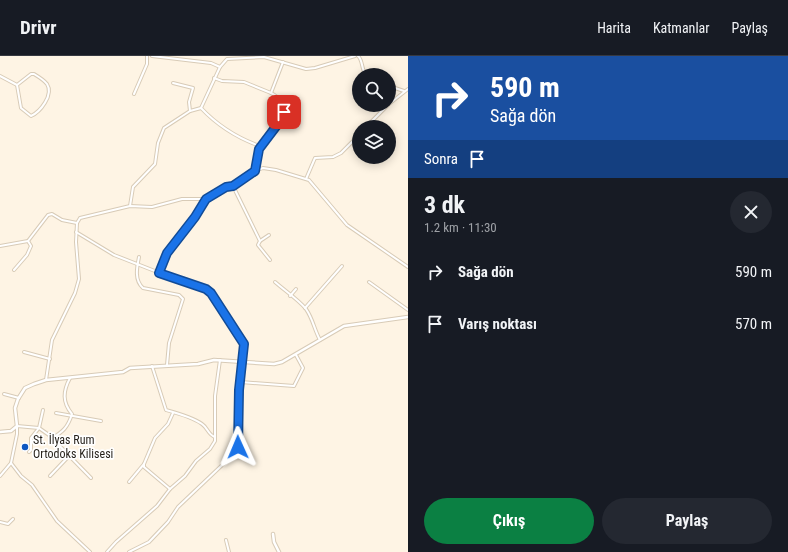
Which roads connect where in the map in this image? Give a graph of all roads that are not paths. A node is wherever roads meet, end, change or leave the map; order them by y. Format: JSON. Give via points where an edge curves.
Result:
{"nodes":[{"id":1,"x":147,"y":56,"type":"edge"},
{"id":2,"x":152,"y":56,"type":"edge"},
{"id":3,"x":357,"y":56,"type":"edge"},
{"id":4,"x":267,"y":57,"type":"edge"},
{"id":5,"x":283,"y":62,"type":"junction"},
{"id":6,"x":220,"y":67,"type":"junction"},
{"id":7,"x":362,"y":68,"type":"edge"},
{"id":8,"x":0,"y":76,"type":"edge"},
{"id":9,"x":214,"y":78,"type":"junction"},
{"id":10,"x":173,"y":83,"type":"dead end"},
{"id":11,"x":17,"y":85,"type":"junction"},
{"id":12,"x":396,"y":88,"type":"edge"},
{"id":13,"x":408,"y":89,"type":"edge"},
{"id":14,"x":404,"y":91,"type":"junction"},
{"id":15,"x":271,"y":93,"type":"junction"},
{"id":16,"x":134,"y":94,"type":"dead end"},
{"id":17,"x":396,"y":98,"type":"edge"},
{"id":18,"x":201,"y":108,"type":"junction"},
{"id":19,"x":190,"y":112,"type":"junction"},
{"id":20,"x":380,"y":112,"type":"edge"},
{"id":21,"x":373,"y":120,"type":"edge"},
{"id":22,"x":352,"y":142,"type":"edge"},
{"id":23,"x":259,"y":149,"type":"junction"},
{"id":24,"x":255,"y":171,"type":"junction"},
{"id":25,"x":306,"y":179,"type":"junction"},
{"id":26,"x":233,"y":186,"type":"junction"},
{"id":27,"x":206,"y":199,"type":"junction"},
{"id":28,"x":130,"y":206,"type":"junction"},
{"id":29,"x":77,"y":223,"type":"junction"},
{"id":30,"x":76,"y":232,"type":"junction"},
{"id":31,"x":269,"y":235,"type":"dead end"},
{"id":32,"x":28,"y":241,"type":"junction"},
{"id":33,"x":260,"y":241,"type":"junction"},
{"id":34,"x":0,"y":246,"type":"edge"},
{"id":35,"x":139,"y":257,"type":"dead end"},
{"id":36,"x":270,"y":260,"type":"dead end"},
{"id":37,"x":138,"y":264,"type":"junction"},
{"id":38,"x":342,"y":266,"type":"dead end"},
{"id":39,"x":408,"y":268,"type":"edge"},
{"id":40,"x":14,"y":270,"type":"dead end"},
{"id":41,"x":159,"y":273,"type":"junction"},
{"id":42,"x":275,"y":282,"type":"dead end"},
{"id":43,"x":369,"y":282,"type":"dead end"},
{"id":44,"x":296,"y":289,"type":"dead end"},
{"id":45,"x":290,"y":296,"type":"junction"},
{"id":46,"x":305,"y":308,"type":"junction"},
{"id":47,"x":408,"y":310,"type":"edge"},
{"id":48,"x":408,"y":317,"type":"edge"},
{"id":49,"x":320,"y":340,"type":"junction"},
{"id":50,"x":24,"y":352,"type":"dead end"},
{"id":51,"x":296,"y":355,"type":"junction"},
{"id":52,"x":50,"y":359,"type":"junction"},
{"id":53,"x":220,"y":360,"type":"junction"},
{"id":54,"x":243,"y":362,"type":"junction"},
{"id":55,"x":167,"y":365,"type":"junction"},
{"id":56,"x":152,"y":366,"type":"junction"},
{"id":57,"x":70,"y":378,"type":"junction"},
{"id":58,"x":46,"y":380,"type":"junction"},
{"id":59,"x":241,"y":382,"type":"junction"},
{"id":60,"x":4,"y":394,"type":"dead end"},
{"id":61,"x":19,"y":398,"type":"junction"},
{"id":62,"x":43,"y":410,"type":"dead end"},
{"id":63,"x":174,"y":412,"type":"junction"},
{"id":64,"x":56,"y":413,"type":"dead end"},
{"id":65,"x":72,"y":414,"type":"junction"},
{"id":66,"x":101,"y":421,"type":"dead end"},
{"id":67,"x":17,"y":426,"type":"junction"},
{"id":68,"x":39,"y":428,"type":"junction"},
{"id":69,"x":0,"y":432,"type":"edge"},
{"id":70,"x":215,"y":437,"type":"junction"},
{"id":71,"x":52,"y":438,"type":"junction"},
{"id":72,"x":28,"y":452,"type":"dead end"},
{"id":73,"x":69,"y":456,"type":"junction"},
{"id":74,"x":11,"y":463,"type":"junction"},
{"id":75,"x":144,"y":464,"type":"junction"},
{"id":76,"x":0,"y":476,"type":"edge"},
{"id":77,"x":50,"y":476,"type":"dead end"},
{"id":78,"x":91,"y":478,"type":"dead end"},
{"id":79,"x":129,"y":482,"type":"dead end"},
{"id":80,"x":170,"y":489,"type":"junction"},
{"id":81,"x":13,"y":519,"type":"dead end"},
{"id":82,"x":0,"y":522,"type":"edge"},
{"id":83,"x":274,"y":534,"type":"dead end"},
{"id":84,"x":226,"y":540,"type":"dead end"},
{"id":85,"x":90,"y":552,"type":"edge"},
{"id":86,"x":107,"y":552,"type":"edge"},
{"id":87,"x":129,"y":552,"type":"edge"},
{"id":88,"x":229,"y":552,"type":"edge"},
{"id":89,"x":279,"y":552,"type":"edge"}],
"edges":[{"from":1,"to":16,"type":"street","via":[[147,64]]},
{"from":2,"to":6,"type":"street","via":[[211,63]]},
{"from":3,"to":5,"type":"street","via":[[306,69]]},
{"from":3,"to":7,"type":"street","via":[[361,59]]},
{"from":4,"to":5,"type":"street"},
{"from":4,"to":6,"type":"street","via":[[227,59]]},
{"from":5,"to":15,"type":"street"},
{"from":6,"to":9,"type":"street"},
{"from":8,"to":11,"type":"street"},
{"from":9,"to":15,"type":"street","via":[[244,82]]},
{"from":9,"to":18,"type":"street"},
{"from":10,"to":19,"type":"street","via":[[193,88],[189,102]]},
{"from":11,"to":11,"type":"street","via":[[21,108],[31,116],[36,114],[48,97],[47,84],[34,74]]},
{"from":12,"to":14,"type":"street"},
{"from":13,"to":14,"type":"street"},
{"from":14,"to":17,"type":"street"},
{"from":15,"to":23,"type":"street","via":[[282,101],[284,116]]},
{"from":18,"to":19,"type":"street"},
{"from":18,"to":23,"type":"street","via":[[213,120],[257,145]]},
{"from":19,"to":28,"type":"street","via":[[164,128],[158,143],[155,164],[133,187]]},
{"from":20,"to":21,"type":"street"},
{"from":22,"to":25,"type":"street","via":[[333,157],[315,158]]},
{"from":23,"to":24,"type":"street"},
{"from":24,"to":25,"type":"street","via":[[263,168],[276,170]]},
{"from":24,"to":26,"type":"street"},
{"from":25,"to":39,"type":"street","via":[[346,224]]},
{"from":26,"to":27,"type":"street","via":[[226,187]]},
{"from":26,"to":33,"type":"street"},
{"from":27,"to":28,"type":"street","via":[[182,199],[152,207]]},
{"from":27,"to":41,"type":"street","via":[[167,253]]},
{"from":28,"to":29,"type":"street","via":[[80,218]]},
{"from":29,"to":30,"type":"street"},
{"from":29,"to":32,"type":"street","via":[[62,220],[52,214],[48,215]]},
{"from":30,"to":37,"type":"street","via":[[114,255]]},
{"from":30,"to":52,"type":"street","via":[[79,279],[75,293],[52,340]]},
{"from":31,"to":33,"type":"street"},
{"from":32,"to":34,"type":"street"},
{"from":32,"to":40,"type":"street","via":[[31,246],[27,255]]},
{"from":33,"to":36,"type":"street","via":[[258,245]]},
{"from":35,"to":37,"type":"street"},
{"from":37,"to":41,"type":"street"},
{"from":37,"to":55,"type":"street","via":[[137,280],[143,288],[180,295],[182,299],[169,342]]},
{"from":38,"to":46,"type":"street"},
{"from":41,"to":54,"type":"street","via":[[211,293],[244,344]]},
{"from":42,"to":45,"type":"street"},
{"from":43,"to":47,"type":"street"},
{"from":44,"to":45,"type":"street"},
{"from":45,"to":46,"type":"street"},
{"from":46,"to":49,"type":"street","via":[[314,322],[314,329]]},
{"from":48,"to":49,"type":"street","via":[[344,326]]},
{"from":49,"to":51,"type":"street"},
{"from":50,"to":52,"type":"street"},
{"from":51,"to":54,"type":"street","via":[[274,364]]},
{"from":51,"to":59,"type":"street","via":[[303,368],[294,386]]},
{"from":52,"to":58,"type":"street"},
{"from":53,"to":54,"type":"street"},
{"from":53,"to":55,"type":"street"},
{"from":53,"to":70,"type":"street","via":[[215,396]]},
{"from":54,"to":59,"type":"street"},
{"from":55,"to":56,"type":"street"},
{"from":56,"to":57,"type":"street"},
{"from":56,"to":63,"type":"street","via":[[164,407]]},
{"from":57,"to":58,"type":"street"},
{"from":57,"to":65,"type":"street","via":[[64,394],[67,408]]},
{"from":58,"to":61,"type":"street","via":[[25,388]]},
{"from":59,"to":87,"type":"street","via":[[238,450],[235,455],[178,507],[149,542]]},
{"from":60,"to":61,"type":"street"},
{"from":61,"to":67,"type":"street","via":[[15,408]]},
{"from":62,"to":68,"type":"street"},
{"from":63,"to":70,"type":"street","via":[[202,424]]},
{"from":63,"to":75,"type":"street","via":[[168,424],[155,438]]},
{"from":64,"to":65,"type":"street"},
{"from":65,"to":66,"type":"street"},
{"from":65,"to":71,"type":"street","via":[[68,425]]},
{"from":67,"to":68,"type":"street"},
{"from":67,"to":69,"type":"street","via":[[11,431]]},
{"from":67,"to":74,"type":"street"},
{"from":68,"to":71,"type":"street"},
{"from":68,"to":72,"type":"street","via":[[31,438],[31,450]]},
{"from":70,"to":80,"type":"street","via":[[210,449]]},
{"from":71,"to":73,"type":"street"},
{"from":73,"to":77,"type":"street"},
{"from":73,"to":78,"type":"street"},
{"from":74,"to":76,"type":"street"},
{"from":74,"to":85,"type":"street","via":[[32,485],[57,521]]},
{"from":75,"to":79,"type":"street"},
{"from":75,"to":80,"type":"street","via":[[144,467]]},
{"from":80,"to":86,"type":"street","via":[[157,506]]},
{"from":81,"to":82,"type":"street","via":[[8,524]]},
{"from":83,"to":89,"type":"street","via":[[274,542]]},
{"from":84,"to":88,"type":"street"}]}
